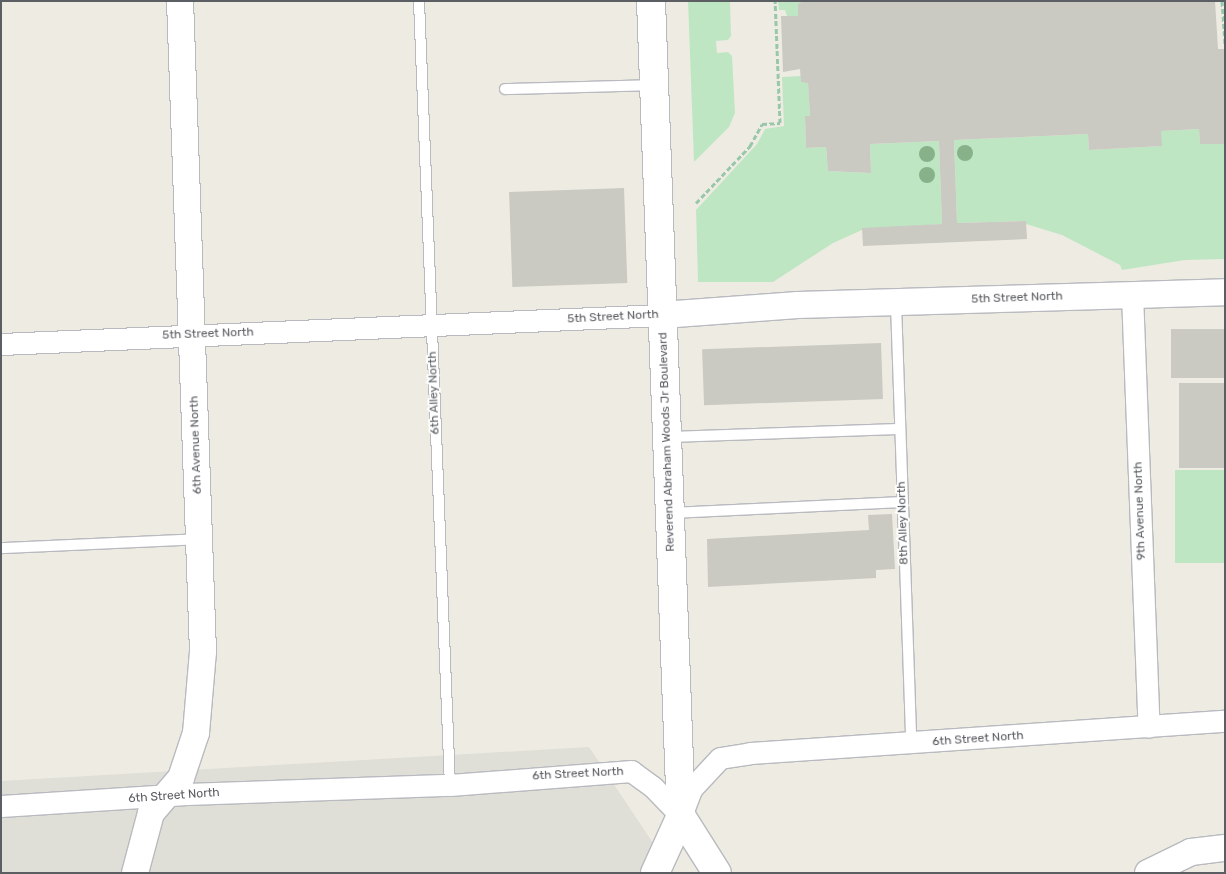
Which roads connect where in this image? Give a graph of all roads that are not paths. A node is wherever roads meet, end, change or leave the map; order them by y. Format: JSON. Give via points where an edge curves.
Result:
{"nodes":[{"id":1,"x":180,"y":1,"type":"edge"},
{"id":2,"x":420,"y":1,"type":"edge"},
{"id":3,"x":651,"y":1,"type":"edge"},
{"id":4,"x":654,"y":85,"type":"junction"},
{"id":5,"x":505,"y":90,"type":"dead end"},
{"id":6,"x":1225,"y":292,"type":"edge"},
{"id":7,"x":1132,"y":294,"type":"junction"},
{"id":8,"x":896,"y":303,"type":"junction"},
{"id":9,"x":662,"y":314,"type":"junction"},
{"id":10,"x":432,"y":327,"type":"junction"},
{"id":11,"x":192,"y":334,"type":"junction"},
{"id":12,"x":1,"y":344,"type":"edge"},
{"id":13,"x":900,"y":429,"type":"junction"},
{"id":14,"x":667,"y":438,"type":"junction"},
{"id":15,"x":903,"y":502,"type":"junction"},
{"id":16,"x":670,"y":513,"type":"junction"},
{"id":17,"x":199,"y":539,"type":"junction"},
{"id":18,"x":2,"y":548,"type":"edge"},
{"id":19,"x":1225,"y":721,"type":"edge"},
{"id":20,"x":1149,"y":727,"type":"junction"},
{"id":21,"x":911,"y":744,"type":"junction"},
{"id":22,"x":450,"y":784,"type":"junction"},
{"id":23,"x":166,"y":796,"type":"junction"},
{"id":24,"x":1,"y":806,"type":"edge"},
{"id":25,"x":681,"y":816,"type":"junction"},
{"id":26,"x":1225,"y":848,"type":"edge"},
{"id":27,"x":135,"y":873,"type":"edge"},
{"id":28,"x":655,"y":873,"type":"edge"},
{"id":29,"x":717,"y":873,"type":"edge"},
{"id":30,"x":1148,"y":873,"type":"edge"}],
"edges":[{"from":1,"to":11,"type":"street","name":"6th Avenue North"},
{"from":2,"to":10,"type":"lane","name":"6th Alley North"},
{"from":3,"to":4,"type":"main road","name":"Reverend Abraham Woods Jr Boulevard"},
{"from":4,"to":5,"type":"lane"},
{"from":4,"to":9,"type":"main road","name":"Reverend Abraham Woods Jr Boulevard"},
{"from":6,"to":7,"type":"street","name":"5th Street North"},
{"from":7,"to":8,"type":"street","name":"5th Street North"},
{"from":7,"to":20,"type":"street","name":"9th Avenue North"},
{"from":8,"to":9,"type":"street","name":"5th Street North"},
{"from":8,"to":13,"type":"lane","name":"8th Alley North"},
{"from":9,"to":10,"type":"street","name":"5th Street North"},
{"from":9,"to":14,"type":"main road","name":"Reverend Abraham Woods Jr Boulevard"},
{"from":10,"to":11,"type":"street","name":"5th Street North"},
{"from":10,"to":22,"type":"lane","name":"6th Alley North"},
{"from":11,"to":12,"type":"street","name":"5th Street North"},
{"from":11,"to":17,"type":"street","name":"6th Avenue North"},
{"from":13,"to":14,"type":"lane"},
{"from":13,"to":15,"type":"lane","name":"8th Alley North"},
{"from":14,"to":16,"type":"main road","name":"Reverend Abraham Woods Jr Boulevard"},
{"from":15,"to":16,"type":"lane"},
{"from":15,"to":21,"type":"lane","name":"8th Alley North"},
{"from":16,"to":25,"type":"main road","name":"Reverend Abraham Woods Jr Boulevard"},
{"from":17,"to":18,"type":"lane"},
{"from":17,"to":23,"type":"street","name":"6th Avenue North","via":[[203,652],[196,733],[181,778]]},
{"from":19,"to":20,"type":"street","name":"6th Street North"},
{"from":20,"to":21,"type":"street","name":"6th Street North"},
{"from":21,"to":25,"type":"street","name":"6th Street North","via":[[750,753],[720,758],[692,788]]},
{"from":22,"to":23,"type":"street","name":"6th Street North"},
{"from":22,"to":25,"type":"street","name":"6th Street North","via":[[632,771],[654,787]]},
{"from":23,"to":24,"type":"street","name":"6th Street North"},
{"from":23,"to":27,"type":"street","name":"6th Avenue North","via":[[151,813]]},
{"from":25,"to":28,"type":"main road"},
{"from":25,"to":29,"type":"main road"},
{"from":26,"to":30,"type":"street","via":[[1191,852]]}]}
